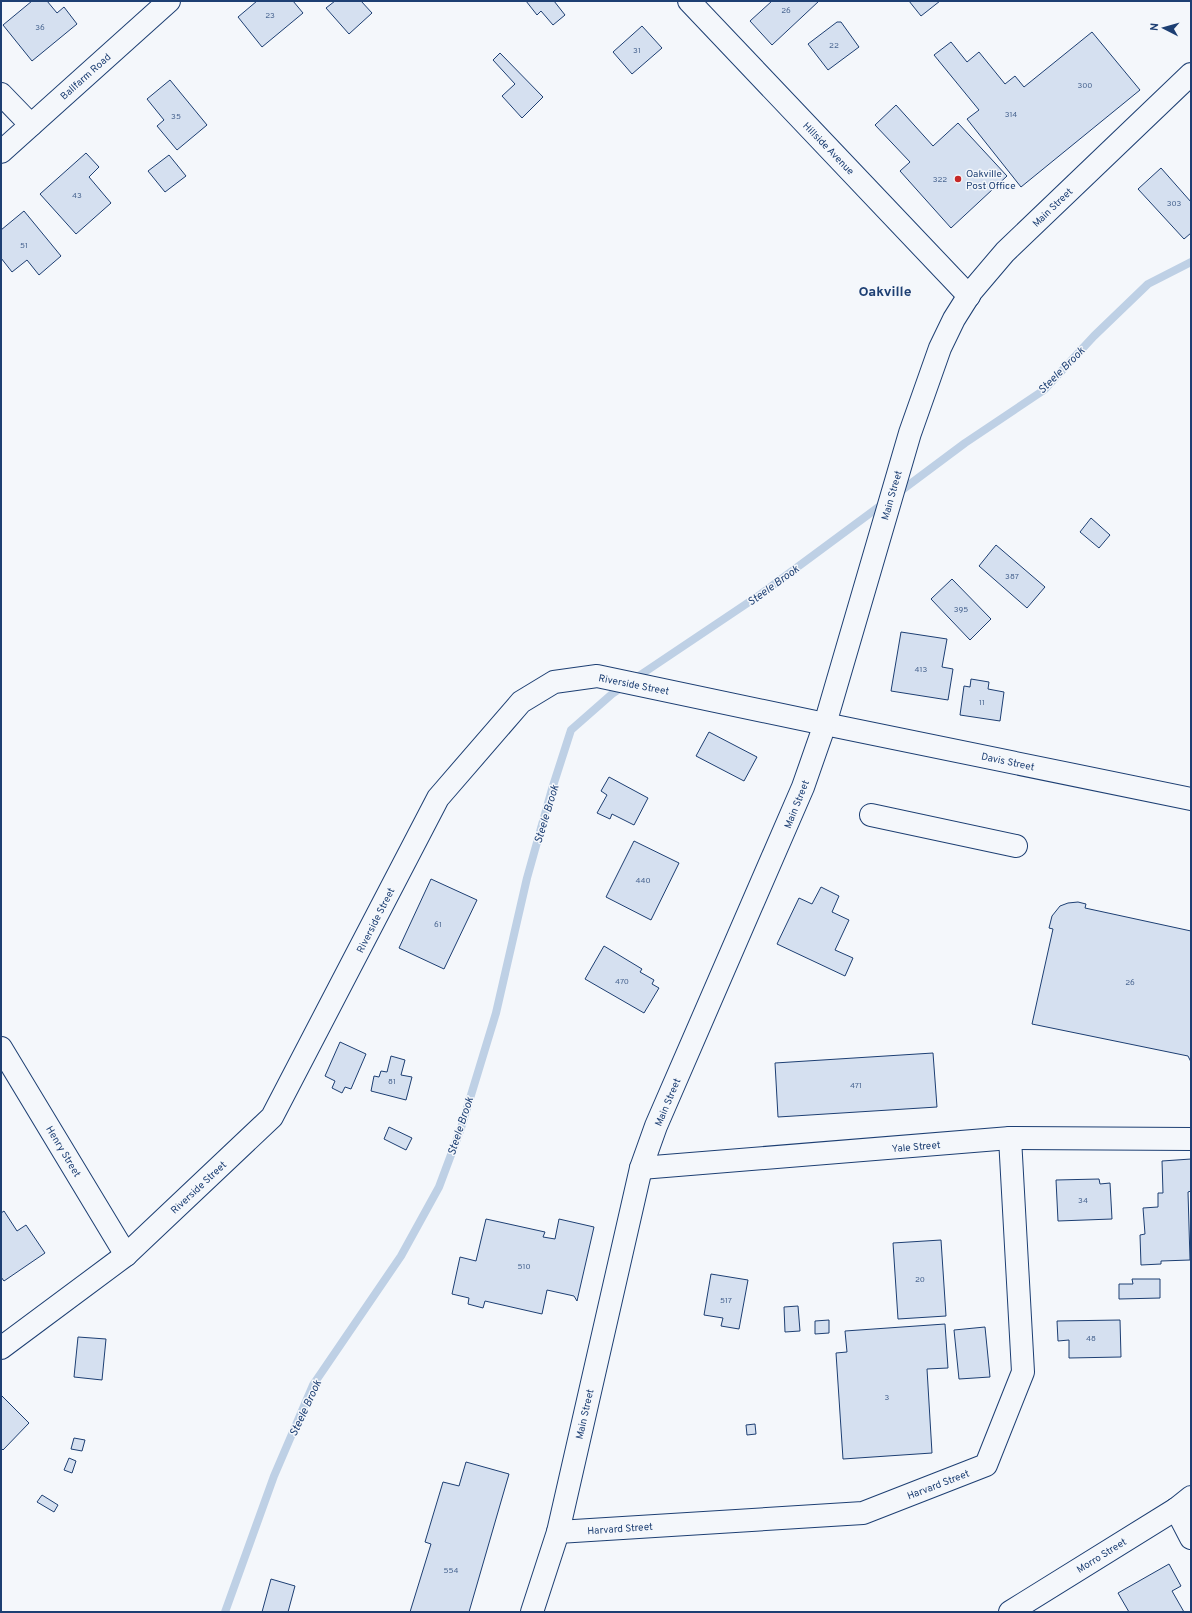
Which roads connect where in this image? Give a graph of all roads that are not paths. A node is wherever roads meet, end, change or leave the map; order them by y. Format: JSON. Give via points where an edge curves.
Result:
{"nodes":[{"id":1,"x":169,"y":1,"type":"edge"},
{"id":2,"x":689,"y":1,"type":"edge"},
{"id":3,"x":1191,"y":74,"type":"edge"},
{"id":4,"x":1,"y":94,"type":"edge"},
{"id":5,"x":31,"y":125,"type":"junction"},
{"id":6,"x":1,"y":152,"type":"edge"},
{"id":7,"x":969,"y":296,"type":"junction"},
{"id":8,"x":825,"y":724,"type":"junction"},
{"id":9,"x":1191,"y":799,"type":"edge"},
{"id":10,"x":871,"y":815,"type":"dead end"},
{"id":11,"x":1016,"y":846,"type":"dead end"},
{"id":12,"x":1,"y":1048,"type":"edge"},
{"id":13,"x":1010,"y":1138,"type":"junction"},
{"id":14,"x":1191,"y":1139,"type":"edge"},
{"id":15,"x":641,"y":1168,"type":"junction"},
{"id":16,"x":126,"y":1255,"type":"junction"},
{"id":17,"x":1,"y":1348,"type":"edge"},
{"id":18,"x":1183,"y":1503,"type":"edge"},
{"id":19,"x":558,"y":1532,"type":"junction"},
{"id":20,"x":1191,"y":1538,"type":"edge"},
{"id":21,"x":532,"y":1612,"type":"edge"},
{"id":22,"x":1010,"y":1612,"type":"edge"}],
"edges":[{"from":1,"to":5,"type":"street","name":"Ballfarm Road"},
{"from":2,"to":7,"type":"street","name":"Hillside Avenue"},
{"from":3,"to":7,"type":"street","name":"Main Street","via":[[1010,248]]},
{"from":4,"to":5,"type":"street"},
{"from":5,"to":6,"type":"street","name":"Ballfarm Road"},
{"from":7,"to":8,"type":"street","name":"Main Street","via":[[940,348],[910,433]]},
{"from":8,"to":9,"type":"street","name":"Davis Street"},
{"from":8,"to":15,"type":"street","name":"Main Street","via":[[779,846],[656,1126]]},
{"from":8,"to":16,"type":"street","name":"Riverside Street","via":[[597,676],[554,682],[521,702],[438,798],[272,1117]]},
{"from":10,"to":11,"type":"street"},
{"from":12,"to":16,"type":"street","name":"Henry Street"},
{"from":13,"to":14,"type":"street","name":"Yale Street"},
{"from":13,"to":15,"type":"street","name":"Yale Street"},
{"from":13,"to":19,"type":"street","name":"Harvard Street","via":[[1023,1372],[986,1465],[863,1513]]},
{"from":15,"to":19,"type":"street","name":"Main Street"},
{"from":16,"to":17,"type":"street","name":"Riverside Street"},
{"from":18,"to":20,"type":"street"},
{"from":18,"to":22,"type":"street","name":"Morro Street"},
{"from":19,"to":21,"type":"street","name":"Main Street"}]}
